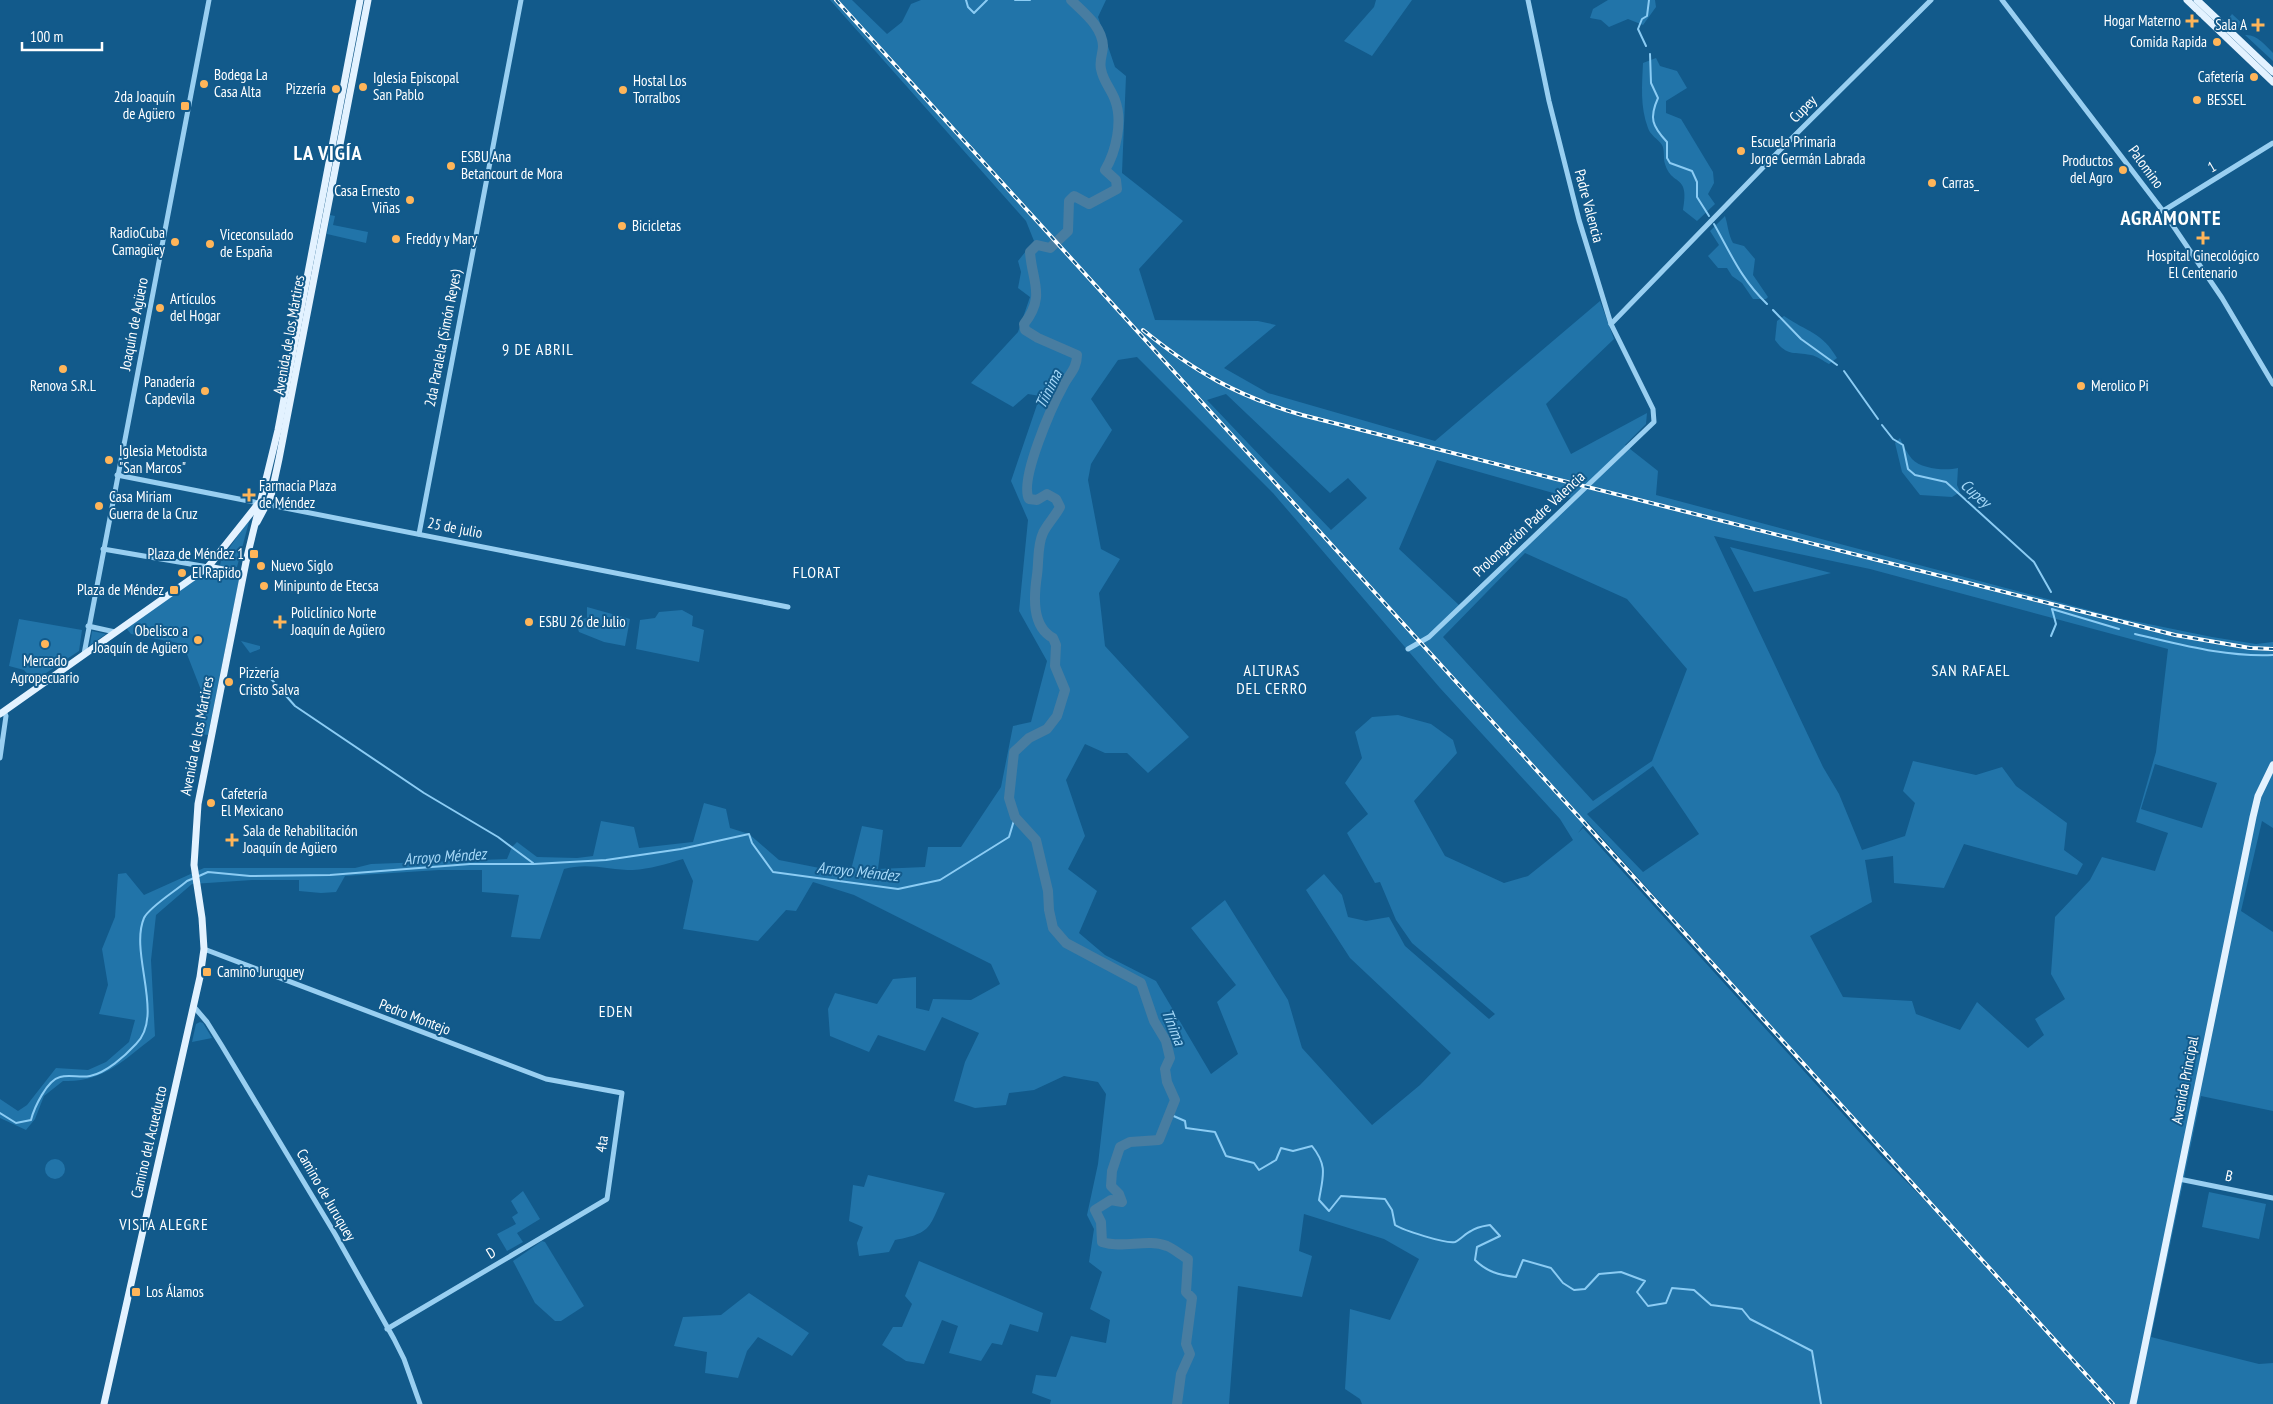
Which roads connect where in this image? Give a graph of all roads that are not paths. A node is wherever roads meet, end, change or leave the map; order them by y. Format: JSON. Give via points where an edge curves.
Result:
{"nodes":[{"id":1,"x":209,"y":0,"type":"edge"},
{"id":2,"x":360,"y":0,"type":"edge"},
{"id":3,"x":368,"y":0,"type":"edge"},
{"id":4,"x":521,"y":0,"type":"edge"},
{"id":5,"x":1528,"y":0,"type":"edge"},
{"id":6,"x":1931,"y":0,"type":"edge"},
{"id":7,"x":2002,"y":0,"type":"edge"},
{"id":8,"x":2187,"y":0,"type":"edge"},
{"id":9,"x":2197,"y":0,"type":"edge"},
{"id":10,"x":2273,"y":72,"type":"edge"},
{"id":11,"x":2273,"y":82,"type":"edge"},
{"id":12,"x":2273,"y":143,"type":"edge"},
{"id":13,"x":2163,"y":211,"type":"junction"},
{"id":14,"x":1606,"y":306,"type":"junction"},
{"id":15,"x":1622,"y":312,"type":"junction"},
{"id":16,"x":1611,"y":324,"type":"junction"},
{"id":17,"x":2273,"y":384,"type":"edge"},
{"id":18,"x":1653,"y":409,"type":"joint"},
{"id":19,"x":117,"y":475,"type":"junction"},
{"id":20,"x":260,"y":502,"type":"junction"},
{"id":21,"x":268,"y":504,"type":"junction"},
{"id":22,"x":255,"y":525,"type":"junction"},
{"id":23,"x":419,"y":534,"type":"junction"},
{"id":24,"x":102,"y":549,"type":"junction"},
{"id":25,"x":208,"y":567,"type":"junction"},
{"id":26,"x":243,"y":574,"type":"junction"},
{"id":27,"x":788,"y":607,"type":"dead end"},
{"id":28,"x":88,"y":626,"type":"junction"},
{"id":29,"x":115,"y":632,"type":"junction"},
{"id":30,"x":1408,"y":649,"type":"dead end"},
{"id":31,"x":84,"y":654,"type":"junction"},
{"id":32,"x":2,"y":712,"type":"edge"},
{"id":33,"x":0,"y":758,"type":"edge"},
{"id":34,"x":2273,"y":765,"type":"edge"},
{"id":35,"x":197,"y":885,"type":"joint"},
{"id":36,"x":204,"y":949,"type":"junction"},
{"id":37,"x":195,"y":1008,"type":"junction"},
{"id":38,"x":622,"y":1094,"type":"joint"},
{"id":39,"x":2179,"y":1179,"type":"junction"},
{"id":40,"x":2273,"y":1198,"type":"edge"},
{"id":41,"x":607,"y":1199,"type":"joint"},
{"id":42,"x":387,"y":1329,"type":"junction"},
{"id":43,"x":104,"y":1404,"type":"edge"},
{"id":44,"x":420,"y":1404,"type":"edge"},
{"id":45,"x":2133,"y":1404,"type":"edge"}],
"edges":[{"from":1,"to":19,"type":"street","name":"Joaquín de Agüero"},
{"from":2,"to":20,"type":"main road","name":"Avenida de los Mártires","via":[[278,430]]},
{"from":3,"to":21,"type":"main road","name":"Avenida de los Mártires","via":[[285,432]]},
{"from":4,"to":23,"type":"street","name":"2da Paralela (Simón Reyes)"},
{"from":5,"to":14,"type":"street","name":"Padre Valencia","via":[[1579,220]]},
{"from":6,"to":15,"type":"street","name":"Cupey"},
{"from":7,"to":13,"type":"street","name":"Palomino"},
{"from":8,"to":11,"type":"main road"},
{"from":9,"to":10,"type":"main road"},
{"from":12,"to":13,"type":"street","name":"1"},
{"from":13,"to":17,"type":"street","name":"Palomino","via":[[2222,298]]},
{"from":14,"to":15,"type":"street","via":[[1613,312]]},
{"from":14,"to":16,"type":"street","name":"Padre Valencia"},
{"from":15,"to":16,"type":"street","name":"Cupey"},
{"from":16,"to":18,"type":"street","name":"Padre Valencia"},
{"from":18,"to":30,"type":"street","name":"Prolongación Padre Valencia","via":[[1654,422],[1598,477],[1429,637]]},
{"from":19,"to":20,"type":"street","name":"25 de julio"},
{"from":19,"to":24,"type":"street","name":"Joaquín de Agüero"},
{"from":20,"to":21,"type":"street","name":"25 de julio"},
{"from":20,"to":22,"type":"main road","name":"Avenida de los Mártires"},
{"from":20,"to":25,"type":"main road","name":"Avenida de los Mártires"},
{"from":21,"to":22,"type":"main road","name":"Avenida de los Mártires"},
{"from":21,"to":23,"type":"street","name":"25 de julio"},
{"from":22,"to":26,"type":"main road","name":"Avenida de los Mártires"},
{"from":23,"to":27,"type":"street","name":"25 de julio"},
{"from":24,"to":25,"type":"street"},
{"from":24,"to":28,"type":"street","name":"Joaquín de Agüero"},
{"from":25,"to":26,"type":"main road"},
{"from":25,"to":29,"type":"main road","name":"Avenida de los Mártires"},
{"from":26,"to":35,"type":"main road","name":"Avenida de los Mártires","via":[[198,804],[194,865]]},
{"from":28,"to":29,"type":"street"},
{"from":28,"to":31,"type":"street","name":"Joaquín de Agüero"},
{"from":29,"to":31,"type":"main road","name":"Avenida de los Mártires"},
{"from":31,"to":32,"type":"main road","name":"Avenida de los Mártires"},
{"from":32,"to":33,"type":"street","via":[[6,716]]},
{"from":34,"to":39,"type":"main road","name":"Avenida Principal","via":[[2258,796]]},
{"from":35,"to":36,"type":"main road","name":"Camino del Acueducto"},
{"from":36,"to":37,"type":"main road","name":"Camino del Acueducto"},
{"from":36,"to":38,"type":"street","name":"Pedro Montejo","via":[[546,1079]]},
{"from":37,"to":42,"type":"street","name":"Camino de Juruquey","via":[[207,1022],[301,1177]]},
{"from":37,"to":43,"type":"main road","name":"Camino del Acueducto"},
{"from":38,"to":41,"type":"street","name":"4ta"},
{"from":39,"to":40,"type":"street","name":"B"},
{"from":39,"to":45,"type":"main road","name":"Avenida Principal"},
{"from":41,"to":42,"type":"street","name":"D"},
{"from":42,"to":44,"type":"street","name":"Camino de Juruquey","via":[[404,1359]]}]}
